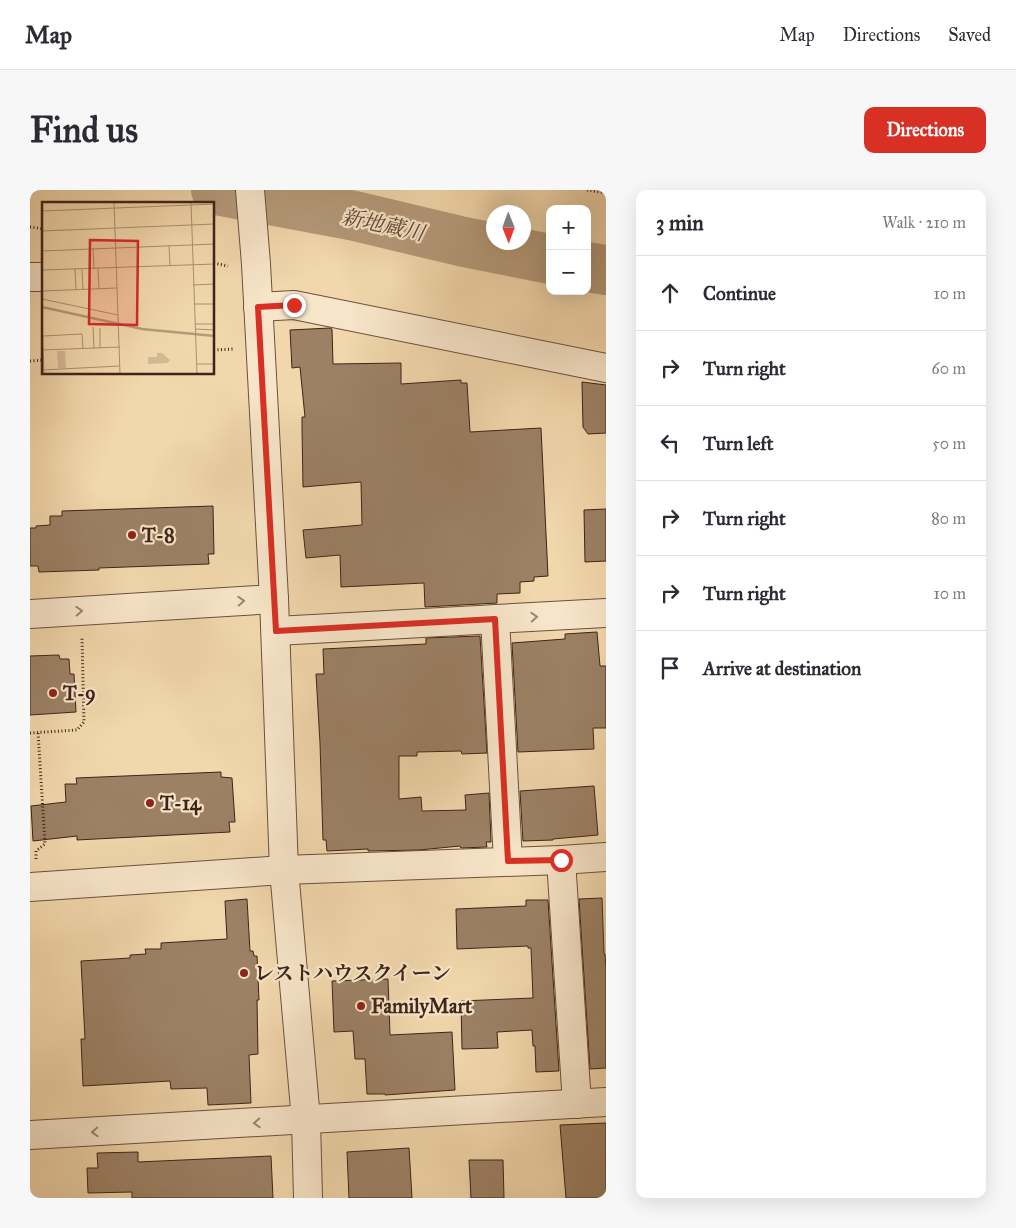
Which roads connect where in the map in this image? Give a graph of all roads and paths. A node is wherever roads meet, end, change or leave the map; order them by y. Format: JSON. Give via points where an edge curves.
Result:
{"nodes":[{"id":1,"x":250,"y":190,"type":"edge"},
{"id":2,"x":587,"y":190,"type":"edge"},
{"id":3,"x":606,"y":193,"type":"edge"},
{"id":4,"x":258,"y":307,"type":"junction"},
{"id":5,"x":236,"y":348,"type":"dead end"},
{"id":6,"x":215,"y":350,"type":"edge"},
{"id":7,"x":606,"y":368,"type":"edge"},
{"id":8,"x":274,"y":600,"type":"junction"},
{"id":9,"x":606,"y":613,"type":"edge"},
{"id":10,"x":30,"y":614,"type":"edge"},
{"id":11,"x":495,"y":619,"type":"junction"},
{"id":12,"x":82,"y":631,"type":"dead end"},
{"id":13,"x":276,"y":631,"type":"junction"},
{"id":14,"x":38,"y":732,"type":"junction"},
{"id":15,"x":30,"y":733,"type":"edge"},
{"id":16,"x":606,"y":857,"type":"edge"},
{"id":17,"x":561,"y":860,"type":"junction"},
{"id":18,"x":508,"y":861,"type":"junction"},
{"id":19,"x":284,"y":870,"type":"junction"},
{"id":20,"x":34,"y":887,"type":"edge"},
{"id":21,"x":606,"y":1102,"type":"edge"},
{"id":22,"x":577,"y":1104,"type":"junction"},
{"id":23,"x":306,"y":1120,"type":"junction"},
{"id":24,"x":30,"y":1136,"type":"edge"},
{"id":25,"x":308,"y":1198,"type":"edge"}],
"edges":[{"from":1,"to":4,"type":"street"},
{"from":2,"to":3,"type":"path"},
{"from":4,"to":7,"type":"street","via":[[294,305]]},
{"from":4,"to":8,"type":"street"},
{"from":5,"to":6,"type":"path"},
{"from":10,"to":8,"type":"street","one_way":true},
{"from":8,"to":13,"type":"street"},
{"from":11,"to":9,"type":"street","one_way":true},
{"from":11,"to":13,"type":"street"},
{"from":11,"to":18,"type":"street"},
{"from":12,"to":14,"type":"path","via":[[84,722],[77,730]]},
{"from":13,"to":19,"type":"street"},
{"from":14,"to":15,"type":"path"},
{"from":14,"to":20,"type":"path","via":[[45,844],[36,851]]},
{"from":16,"to":17,"type":"street"},
{"from":17,"to":18,"type":"street"},
{"from":17,"to":22,"type":"street"},
{"from":18,"to":19,"type":"street"},
{"from":19,"to":20,"type":"street"},
{"from":19,"to":23,"type":"street"},
{"from":21,"to":22,"type":"street"},
{"from":22,"to":23,"type":"street"},
{"from":23,"to":24,"type":"street","one_way":true},
{"from":23,"to":25,"type":"street"}]}
